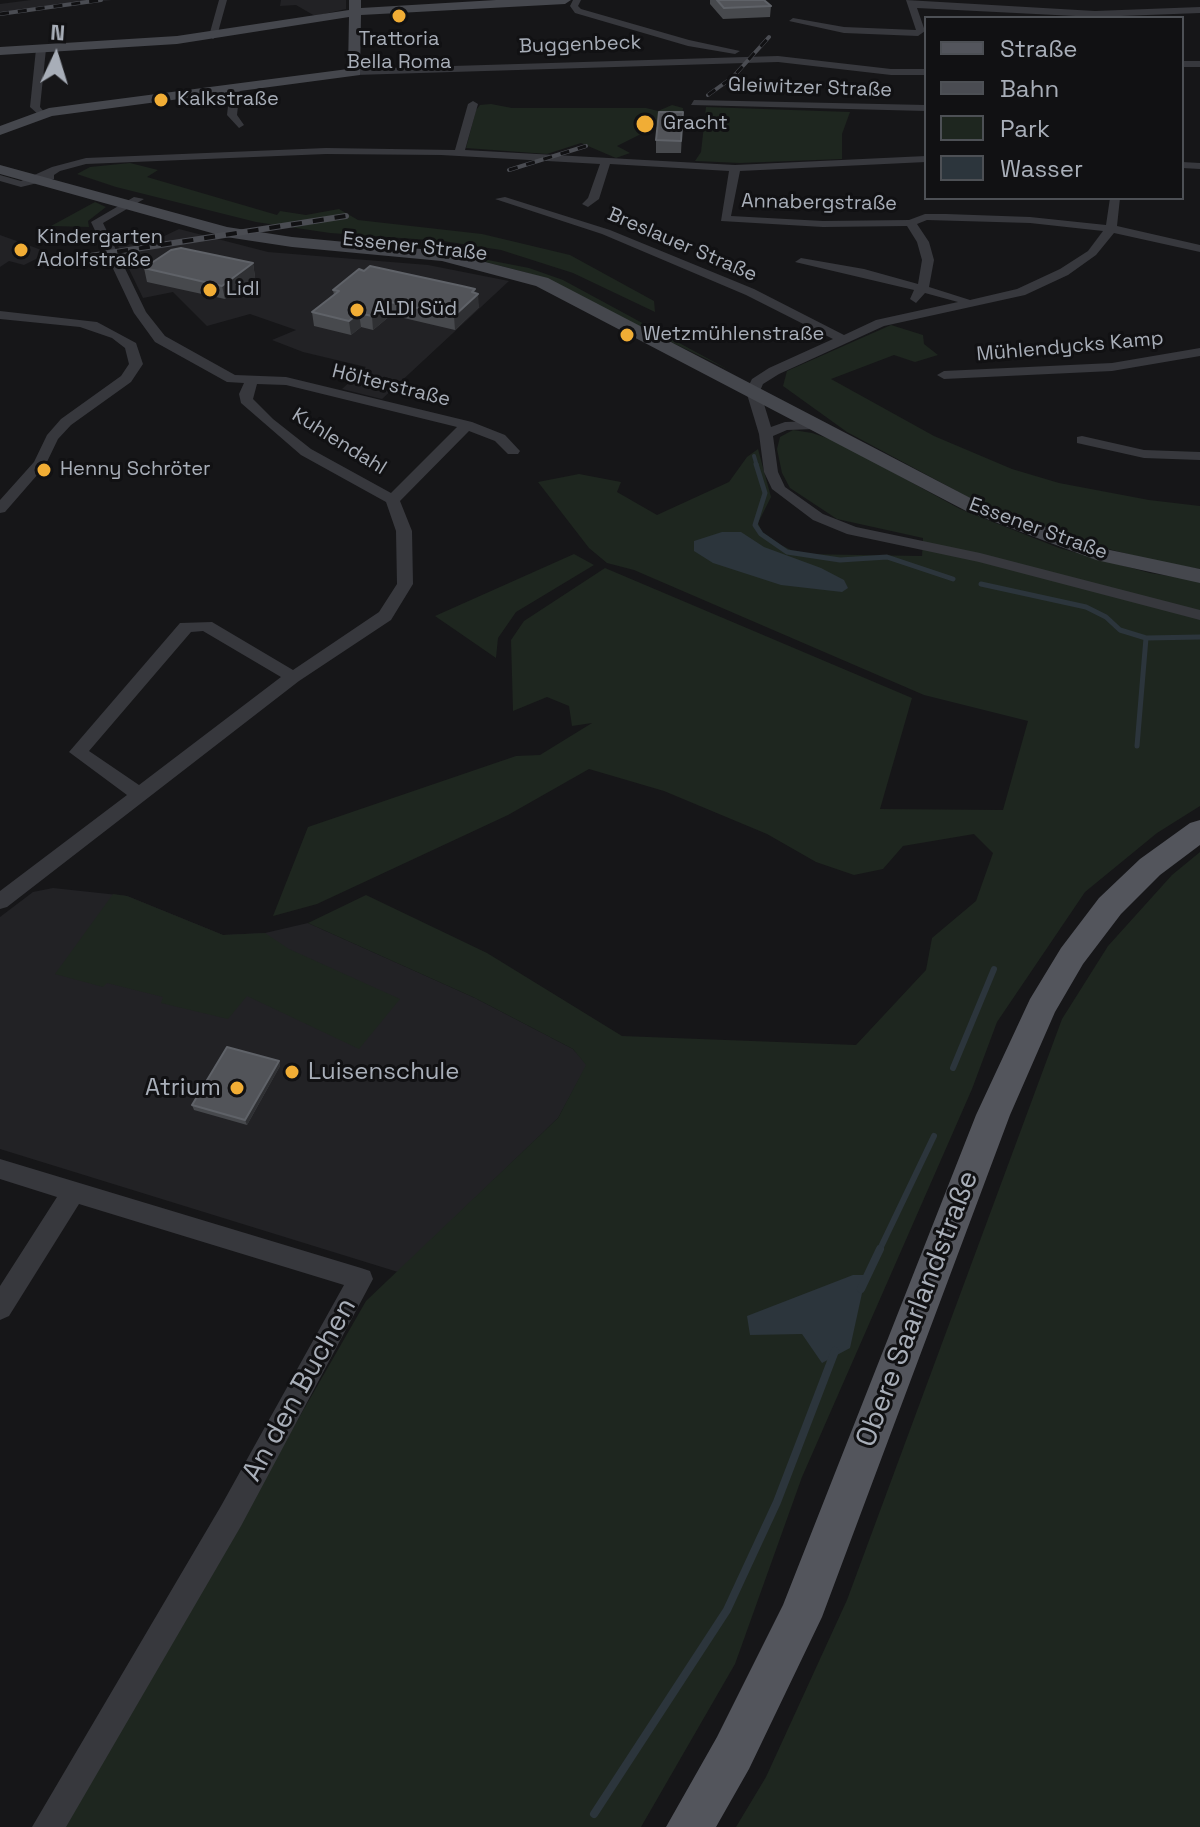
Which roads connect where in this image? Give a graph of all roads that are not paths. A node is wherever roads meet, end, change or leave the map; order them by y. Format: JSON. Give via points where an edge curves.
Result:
{"nodes":[{"id":1,"x":223,"y":0,"type":"edge"},
{"id":2,"x":565,"y":0,"type":"edge"},
{"id":3,"x":577,"y":0,"type":"edge"},
{"id":4,"x":911,"y":3,"type":"edge"},
{"id":5,"x":357,"y":5,"type":"edge"},
{"id":6,"x":455,"y":5,"type":"junction"},
{"id":7,"x":1200,"y":10,"type":"edge"},
{"id":8,"x":793,"y":21,"type":"dead end"},
{"id":9,"x":213,"y":36,"type":"junction"},
{"id":10,"x":688,"y":43,"type":"junction"},
{"id":11,"x":700,"y":45,"type":"junction"},
{"id":12,"x":41,"y":49,"type":"junction"},
{"id":13,"x":0,"y":51,"type":"edge"},
{"id":14,"x":778,"y":59,"type":"junction"},
{"id":15,"x":695,"y":61,"type":"junction"},
{"id":16,"x":709,"y":61,"type":"junction"},
{"id":17,"x":355,"y":72,"type":"junction"},
{"id":18,"x":924,"y":72,"type":"edge"},
{"id":19,"x":235,"y":88,"type":"junction"},
{"id":20,"x":694,"y":103,"type":"dead end"},
{"id":21,"x":473,"y":104,"type":"dead end"},
{"id":22,"x":924,"y":108,"type":"edge"},
{"id":23,"x":40,"y":113,"type":"junction"},
{"id":24,"x":239,"y":125,"type":"dead end"},
{"id":25,"x":0,"y":131,"type":"edge"},
{"id":26,"x":459,"y":153,"type":"junction"},
{"id":27,"x":924,"y":159,"type":"edge"},
{"id":28,"x":0,"y":160,"type":"edge"},
{"id":29,"x":606,"y":161,"type":"junction"},
{"id":30,"x":735,"y":168,"type":"junction"},
{"id":31,"x":0,"y":169,"type":"edge"},
{"id":32,"x":46,"y":176,"type":"junction"},
{"id":33,"x":0,"y":178,"type":"edge"},
{"id":34,"x":501,"y":199,"type":"dead end"},
{"id":35,"x":1115,"y":200,"type":"edge"},
{"id":36,"x":132,"y":202,"type":"junction"},
{"id":37,"x":588,"y":204,"type":"dead end"},
{"id":38,"x":911,"y":223,"type":"junction"},
{"id":39,"x":1111,"y":228,"type":"junction"},
{"id":40,"x":1200,"y":249,"type":"edge"},
{"id":41,"x":801,"y":262,"type":"dead end"},
{"id":42,"x":922,"y":290,"type":"junction"},
{"id":43,"x":976,"y":302,"type":"junction"},
{"id":44,"x":0,"y":304,"type":"edge"},
{"id":45,"x":0,"y":315,"type":"edge"},
{"id":46,"x":907,"y":316,"type":"junction"},
{"id":47,"x":50,"y":318,"type":"junction"},
{"id":48,"x":79,"y":323,"type":"junction"},
{"id":49,"x":844,"y":340,"type":"junction"},
{"id":50,"x":1200,"y":352,"type":"edge"},
{"id":51,"x":190,"y":357,"type":"junction"},
{"id":52,"x":944,"y":375,"type":"dead end"},
{"id":53,"x":252,"y":381,"type":"junction"},
{"id":54,"x":755,"y":386,"type":"junction"},
{"id":55,"x":467,"y":425,"type":"junction"},
{"id":56,"x":815,"y":425,"type":"junction"},
{"id":57,"x":766,"y":434,"type":"junction"},
{"id":58,"x":841,"y":437,"type":"junction"},
{"id":59,"x":1082,"y":440,"type":"dead end"},
{"id":60,"x":513,"y":451,"type":"dead end"},
{"id":61,"x":1200,"y":456,"type":"edge"},
{"id":62,"x":392,"y":500,"type":"junction"},
{"id":63,"x":4,"y":502,"type":"edge"},
{"id":64,"x":1200,"y":576,"type":"edge"},
{"id":65,"x":1200,"y":615,"type":"edge"},
{"id":66,"x":293,"y":677,"type":"junction"},
{"id":67,"x":139,"y":794,"type":"junction"},
{"id":68,"x":1200,"y":830,"type":"edge"},
{"id":69,"x":0,"y":902,"type":"edge"},
{"id":70,"x":0,"y":1169,"type":"edge"},
{"id":71,"x":74,"y":1191,"type":"junction"},
{"id":72,"x":0,"y":1308,"type":"edge"},
{"id":73,"x":48,"y":1827,"type":"edge"},
{"id":74,"x":690,"y":1827,"type":"edge"}],
"edges":[{"from":1,"to":9,"type":"street"},
{"from":2,"to":6,"type":"street"},
{"from":3,"to":10,"type":"street","via":[[578,11]]},
{"from":4,"to":7,"type":"street","via":[[1128,14]]},
{"from":4,"to":8,"type":"street","via":[[918,33],[844,30]]},
{"from":5,"to":6,"type":"street"},
{"from":5,"to":6,"type":"street"},
{"from":5,"to":9,"type":"street"},
{"from":5,"to":17,"type":"street"},
{"from":9,"to":12,"type":"street"},
{"from":10,"to":11,"type":"street"},
{"from":10,"to":15,"type":"street","via":[[697,53]]},
{"from":11,"to":14,"type":"street"},
{"from":11,"to":16,"type":"street"},
{"from":12,"to":13,"type":"street"},
{"from":12,"to":23,"type":"street","via":[[35,107]]},
{"from":14,"to":16,"type":"street","name":"Buggenbeck"},
{"from":14,"to":18,"type":"street","name":"Buggenbeck"},
{"from":15,"to":16,"type":"street","name":"Buggenbeck"},
{"from":15,"to":17,"type":"street","name":"Buggenbeck"},
{"from":17,"to":19,"type":"street","name":"Buggenbeck"},
{"from":19,"to":23,"type":"street","name":"Buggenbeck"},
{"from":19,"to":24,"type":"street","via":[[232,115]]},
{"from":20,"to":22,"type":"street","name":"Gleiwitzer Straße"},
{"from":21,"to":26,"type":"street"},
{"from":23,"to":25,"type":"street","name":"Buggenbeck"},
{"from":26,"to":29,"type":"street"},
{"from":26,"to":32,"type":"street","via":[[326,151],[105,161]]},
{"from":27,"to":30,"type":"street"},
{"from":28,"to":32,"type":"street","name":"Essener Straße"},
{"from":29,"to":30,"type":"street"},
{"from":29,"to":37,"type":"street"},
{"from":30,"to":38,"type":"street","name":"Annabergstraße","via":[[725,219]]},
{"from":31,"to":32,"type":"street","name":"Essener Straße"},
{"from":32,"to":33,"type":"street","name":"Essener Straße","via":[[21,184]]},
{"from":32,"to":36,"type":"street","name":"Essener Straße"},
{"from":34,"to":49,"type":"street","name":"Breslauer Straße","via":[[606,232],[750,292]]},
{"from":35,"to":39,"type":"street"},
{"from":36,"to":51,"type":"street","via":[[97,222],[147,326]]},
{"from":36,"to":54,"type":"street","name":"Essener Straße","via":[[257,237],[413,251],[509,271],[570,294]]},
{"from":38,"to":39,"type":"street","name":"Annabergstraße","via":[[925,217],[986,218]]},
{"from":38,"to":42,"type":"street","via":[[928,260]]},
{"from":39,"to":40,"type":"street","name":"Annabergstraße"},
{"from":39,"to":43,"type":"street","via":[[1092,253],[1064,272],[1021,292]]},
{"from":41,"to":42,"type":"street"},
{"from":42,"to":43,"type":"street"},
{"from":42,"to":46,"type":"street"},
{"from":43,"to":46,"type":"street"},
{"from":44,"to":47,"type":"street"},
{"from":45,"to":47,"type":"street"},
{"from":46,"to":49,"type":"street"},
{"from":47,"to":48,"type":"street"},
{"from":48,"to":51,"type":"street","via":[[121,330],[174,356]]},
{"from":48,"to":63,"type":"street","via":[[116,335],[131,346],[136,364],[126,379],[66,422],[40,463]]},
{"from":49,"to":54,"type":"street"},
{"from":50,"to":52,"type":"street","name":"Mühlendycks Kamp","via":[[1112,367]]},
{"from":51,"to":53,"type":"street","via":[[218,374]]},
{"from":53,"to":55,"type":"street","name":"Hölterstraße","via":[[286,381]]},
{"from":53,"to":62,"type":"street","name":"Kuhlendahl","via":[[246,400],[268,422],[306,452]]},
{"from":54,"to":56,"type":"street","name":"Essener Straße"},
{"from":54,"to":57,"type":"street"},
{"from":54,"to":58,"type":"street","name":"Essener Straße"},
{"from":55,"to":60,"type":"street","name":"Hölterstraße","via":[[500,438]]},
{"from":55,"to":62,"type":"street"},
{"from":56,"to":57,"type":"street","via":[[785,426]]},
{"from":56,"to":58,"type":"street","name":"Essener Straße"},
{"from":57,"to":65,"type":"street","via":[[779,489],[832,524]]},
{"from":58,"to":64,"type":"street","name":"Essener Straße","via":[[1012,524],[1104,555]]},
{"from":59,"to":61,"type":"street","via":[[1144,454]]},
{"from":62,"to":66,"type":"street","name":"Kuhlendahl","via":[[404,531],[406,566],[397,600],[368,630]]},
{"from":66,"to":67,"type":"street","name":"Kuhlendahl"},
{"from":66,"to":67,"type":"street","via":[[206,626],[186,627],[78,752]]},
{"from":67,"to":69,"type":"street","name":"Kuhlendahl"},
{"from":68,"to":74,"type":"main road","name":"Obere Saarlandstraße","via":[[1110,906],[1041,1008],[993,1115],[800,1617]]},
{"from":70,"to":71,"type":"street","name":"An den Buchen"},
{"from":71,"to":72,"type":"street"},
{"from":71,"to":73,"type":"street","name":"An den Buchen","via":[[361,1279],[231,1516]]}]}
